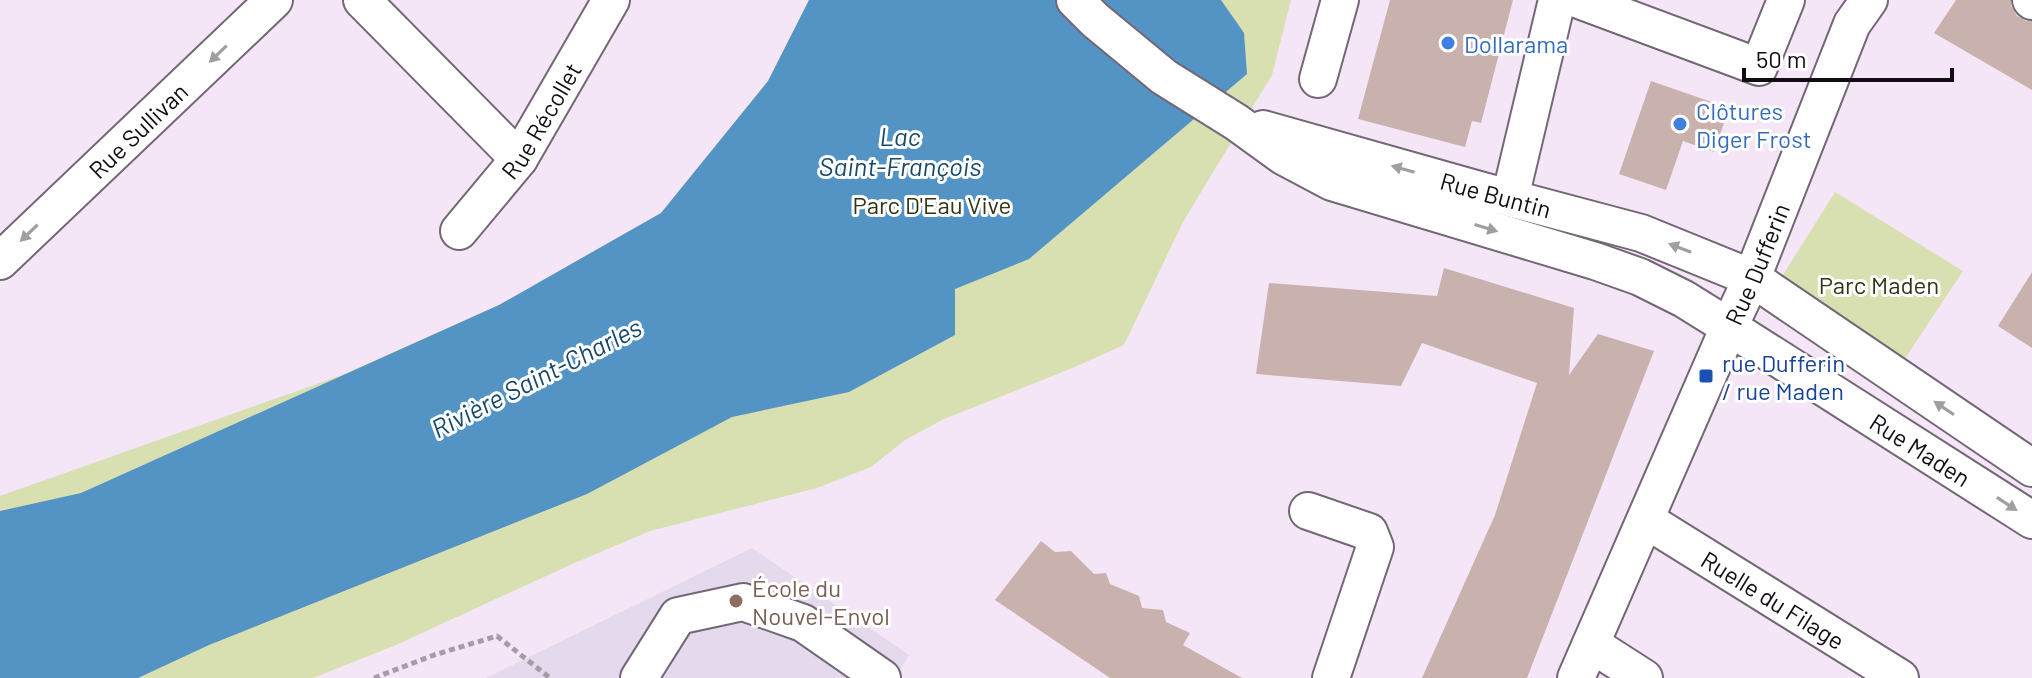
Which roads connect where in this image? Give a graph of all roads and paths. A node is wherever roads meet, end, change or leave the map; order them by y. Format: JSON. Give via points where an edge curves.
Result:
{"nodes":[{"id":1,"x":274,"y":0,"type":"edge"},
{"id":2,"x":362,"y":0,"type":"edge"},
{"id":3,"x":611,"y":0,"type":"edge"},
{"id":4,"x":1075,"y":0,"type":"edge"},
{"id":5,"x":1340,"y":0,"type":"edge"},
{"id":6,"x":1557,"y":0,"type":"edge"},
{"id":7,"x":1579,"y":0,"type":"edge"},
{"id":8,"x":1786,"y":0,"type":"edge"},
{"id":9,"x":1859,"y":8,"type":"edge"},
{"id":10,"x":1318,"y":79,"type":"dead end"},
{"id":11,"x":1224,"y":116,"type":"junction"},
{"id":12,"x":519,"y":159,"type":"junction"},
{"id":13,"x":1510,"y":198,"type":"junction"},
{"id":14,"x":459,"y":231,"type":"dead end"},
{"id":15,"x":0,"y":261,"type":"edge"},
{"id":16,"x":1752,"y":278,"type":"junction"},
{"id":17,"x":1729,"y":327,"type":"junction"},
{"id":18,"x":2032,"y":468,"type":"edge"},
{"id":19,"x":1308,"y":511,"type":"dead end"},
{"id":20,"x":1646,"y":520,"type":"junction"},
{"id":21,"x":2032,"y":520,"type":"edge"},
{"id":22,"x":1591,"y":644,"type":"junction"},
{"id":23,"x":374,"y":678,"type":"edge"},
{"id":24,"x":550,"y":678,"type":"edge"},
{"id":25,"x":639,"y":678,"type":"edge"},
{"id":26,"x":882,"y":678,"type":"edge"},
{"id":27,"x":1331,"y":678,"type":"edge"},
{"id":28,"x":1576,"y":678,"type":"edge"},
{"id":29,"x":1644,"y":678,"type":"edge"},
{"id":30,"x":1900,"y":678,"type":"edge"}],
"edges":[{"from":1,"to":15,"type":"street","name":"Rue Sullivan","one_way":true},
{"from":2,"to":12,"type":"street"},
{"from":3,"to":12,"type":"street","name":"Rue Récollet"},
{"from":4,"to":11,"type":"street","name":"Rue Buntin","via":[[1164,77]]},
{"from":5,"to":10,"type":"street"},
{"from":6,"to":13,"type":"street"},
{"from":7,"to":8,"type":"street","via":[[1759,67]]},
{"from":9,"to":16,"type":"street","name":"Rue Dufferin"},
{"from":13,"to":11,"type":"street","name":"Rue Buntin","one_way":true},
{"from":11,"to":17,"type":"street","name":"Rue Buntin","one_way":true,"via":[[1332,182],[1640,277]]},
{"from":12,"to":14,"type":"street","name":"Rue Récollet"},
{"from":16,"to":13,"type":"street","name":"Rue Buntin","one_way":true,"via":[[1641,233]]},
{"from":16,"to":17,"type":"street","name":"Rue Dufferin"},
{"from":18,"to":16,"type":"street","name":"Rue Maden","one_way":true},
{"from":17,"to":20,"type":"street","name":"Rue Dufferin"},
{"from":17,"to":21,"type":"street","name":"Rue Maden","one_way":true},
{"from":19,"to":27,"type":"street","via":[[1369,532],[1375,547]]},
{"from":20,"to":22,"type":"street","name":"Rue Dufferin"},
{"from":20,"to":30,"type":"street","name":"Ruelle du Filage"},
{"from":22,"to":28,"type":"street","name":"Rue Dufferin"},
{"from":22,"to":29,"type":"street"},
{"from":23,"to":24,"type":"path","via":[[497,636]]},
{"from":25,"to":26,"type":"street","via":[[678,616],[743,602],[803,623]]}]}
